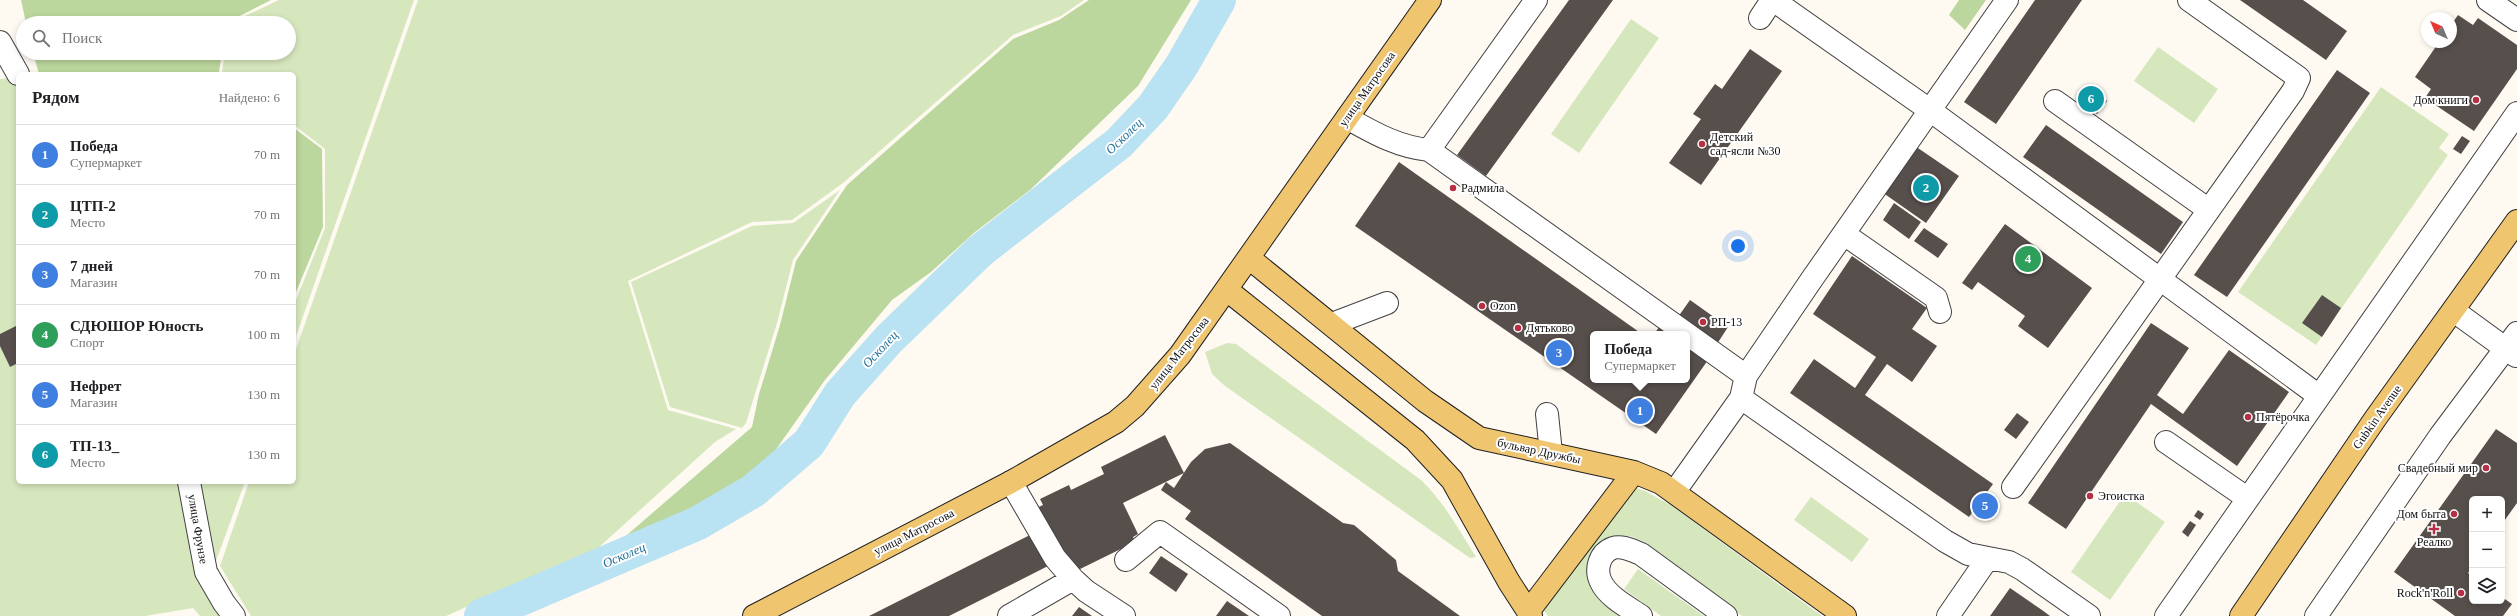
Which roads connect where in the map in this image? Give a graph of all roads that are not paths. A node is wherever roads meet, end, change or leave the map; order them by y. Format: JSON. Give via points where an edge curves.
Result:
{"nodes":[{"id":1,"x":1430,"y":0,"type":"edge"},
{"id":2,"x":1536,"y":0,"type":"edge"},
{"id":3,"x":1772,"y":0,"type":"edge"},
{"id":4,"x":2007,"y":0,"type":"edge"},
{"id":5,"x":2189,"y":0,"type":"edge"},
{"id":6,"x":2488,"y":0,"type":"edge"},
{"id":7,"x":1760,"y":18,"type":"dead end"},
{"id":8,"x":2517,"y":20,"type":"edge"},
{"id":9,"x":0,"y":42,"type":"edge"},
{"id":10,"x":17,"y":72,"type":"edge"},
{"id":11,"x":2055,"y":101,"type":"dead end"},
{"id":12,"x":1931,"y":111,"type":"junction"},
{"id":13,"x":2517,"y":113,"type":"edge"},
{"id":14,"x":1346,"y":118,"type":"junction"},
{"id":15,"x":1429,"y":150,"type":"junction"},
{"id":16,"x":2209,"y":210,"type":"junction"},
{"id":17,"x":2517,"y":221,"type":"edge"},
{"id":18,"x":1844,"y":234,"type":"junction"},
{"id":19,"x":1249,"y":258,"type":"junction"},
{"id":20,"x":2161,"y":279,"type":"junction"},
{"id":21,"x":1227,"y":290,"type":"junction"},
{"id":22,"x":1387,"y":303,"type":"dead end"},
{"id":23,"x":2454,"y":311,"type":"junction"},
{"id":24,"x":1940,"y":312,"type":"dead end"},
{"id":25,"x":1332,"y":324,"type":"junction"},
{"id":26,"x":1683,"y":331,"type":"edge"},
{"id":27,"x":1690,"y":336,"type":"edge"},
{"id":28,"x":2513,"y":346,"type":"edge"},
{"id":29,"x":1746,"y":376,"type":"junction"},
{"id":30,"x":2319,"y":396,"type":"junction"},
{"id":31,"x":1741,"y":398,"type":"junction"},
{"id":32,"x":1547,"y":414,"type":"dead end"},
{"id":33,"x":2166,"y":442,"type":"dead end"},
{"id":34,"x":1551,"y":453,"type":"junction"},
{"id":35,"x":1634,"y":472,"type":"junction"},
{"id":36,"x":1011,"y":482,"type":"junction"},
{"id":37,"x":189,"y":484,"type":"edge"},
{"id":38,"x":2013,"y":487,"type":"dead end"},
{"id":39,"x":1675,"y":491,"type":"junction"},
{"id":40,"x":2247,"y":498,"type":"junction"},
{"id":41,"x":1988,"y":558,"type":"junction"},
{"id":42,"x":1126,"y":560,"type":"dead end"},
{"id":43,"x":1072,"y":579,"type":"junction"},
{"id":44,"x":1528,"y":615,"type":"edge"},
{"id":45,"x":234,"y":616,"type":"edge"},
{"id":46,"x":754,"y":616,"type":"edge"},
{"id":47,"x":1009,"y":616,"type":"edge"},
{"id":48,"x":1124,"y":616,"type":"edge"},
{"id":49,"x":1279,"y":616,"type":"edge"},
{"id":50,"x":1641,"y":616,"type":"edge"},
{"id":51,"x":1726,"y":616,"type":"edge"},
{"id":52,"x":1845,"y":616,"type":"edge"},
{"id":53,"x":1948,"y":616,"type":"edge"},
{"id":54,"x":2089,"y":616,"type":"edge"},
{"id":55,"x":2166,"y":616,"type":"edge"},
{"id":56,"x":2241,"y":616,"type":"edge"},
{"id":57,"x":2316,"y":616,"type":"edge"}],
"edges":[{"from":1,"to":14,"type":"main road","name":"улица Матросова"},
{"from":2,"to":15,"type":"street"},
{"from":3,"to":7,"type":"street"},
{"from":3,"to":12,"type":"street"},
{"from":4,"to":12,"type":"street"},
{"from":5,"to":16,"type":"street","via":[[2299,78],[2293,91]]},
{"from":6,"to":8,"type":"street"},
{"from":9,"to":10,"type":"street"},
{"from":11,"to":16,"type":"street"},
{"from":12,"to":18,"type":"street"},
{"from":12,"to":20,"type":"street"},
{"from":13,"to":30,"type":"street"},
{"from":14,"to":15,"type":"street","via":[[1383,139],[1410,148]]},
{"from":14,"to":19,"type":"main road","name":"улица Матросова"},
{"from":15,"to":26,"type":"street"},
{"from":16,"to":20,"type":"street"},
{"from":17,"to":23,"type":"main road","name":"Gubkin Avenue"},
{"from":18,"to":24,"type":"street","via":[[1936,298]]},
{"from":18,"to":29,"type":"street"},
{"from":19,"to":21,"type":"main road","name":"улица Матросова"},
{"from":19,"to":25,"type":"main road","name":"бульвар Дружбы"},
{"from":20,"to":30,"type":"street"},
{"from":20,"to":38,"type":"street"},
{"from":21,"to":36,"type":"main road","name":"улица Матросова","via":[[1180,355],[1135,406],[1110,426]]},
{"from":21,"to":44,"type":"main road","via":[[1415,440],[1452,480]]},
{"from":22,"to":25,"type":"street"},
{"from":23,"to":28,"type":"street"},
{"from":23,"to":56,"type":"main road","name":"Gubkin Avenue","via":[[2375,419]]},
{"from":25,"to":34,"type":"main road","name":"бульвар Дружбы","via":[[1425,402],[1479,438]]},
{"from":27,"to":29,"type":"street"},
{"from":28,"to":57,"type":"street","via":[[2440,436]]},
{"from":29,"to":31,"type":"street"},
{"from":30,"to":40,"type":"street"},
{"from":31,"to":39,"type":"street"},
{"from":31,"to":41,"type":"street","via":[[1945,541],[1968,554]]},
{"from":32,"to":34,"type":"street"},
{"from":33,"to":40,"type":"street"},
{"from":34,"to":35,"type":"main road","name":"бульвар Дружбы"},
{"from":35,"to":39,"type":"main road","name":"бульвар Дружбы"},
{"from":35,"to":44,"type":"main road"},
{"from":36,"to":43,"type":"street","via":[[1055,558]]},
{"from":36,"to":46,"type":"main road","name":"улица Матросова"},
{"from":37,"to":45,"type":"street","name":"улица Фрунзе","via":[[206,572]]},
{"from":39,"to":52,"type":"main road","name":"бульвар Дружбы"},
{"from":40,"to":55,"type":"street"},
{"from":41,"to":53,"type":"street"},
{"from":41,"to":54,"type":"street","via":[[2009,562],[2022,569]]},
{"from":42,"to":49,"type":"street","via":[[1160,532]]},
{"from":43,"to":47,"type":"street"},
{"from":43,"to":48,"type":"street"},
{"from":50,"to":51,"type":"street","via":[[1612,595],[1601,583],[1597,570],[1602,556],[1614,548],[1625,548],[1641,554]]}]}
